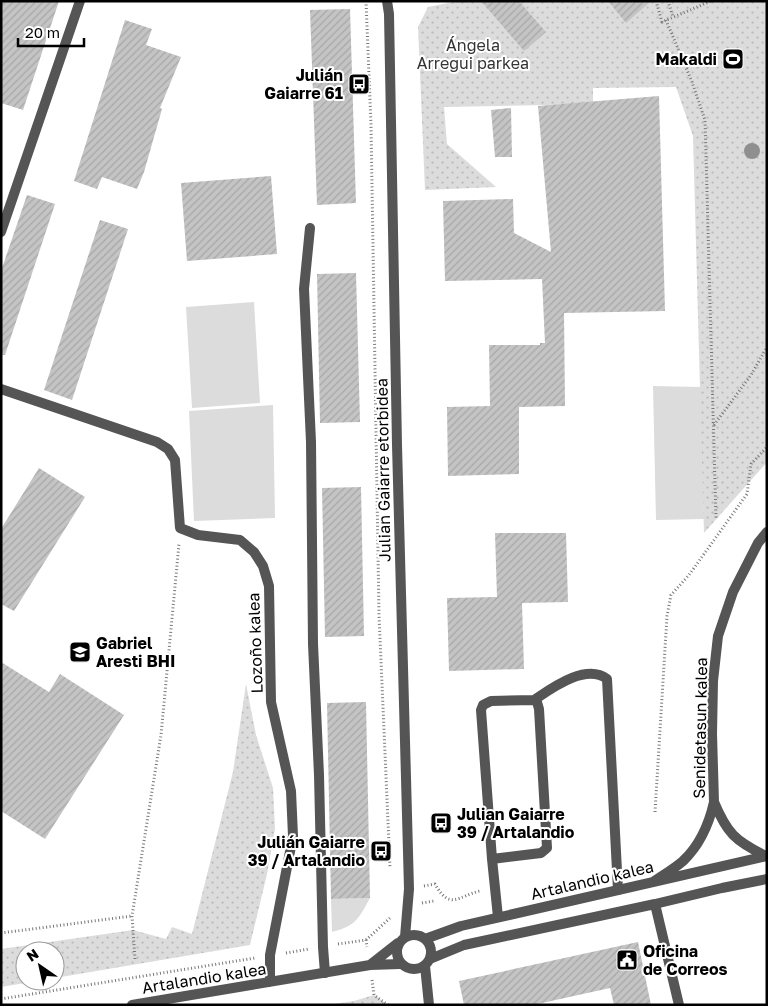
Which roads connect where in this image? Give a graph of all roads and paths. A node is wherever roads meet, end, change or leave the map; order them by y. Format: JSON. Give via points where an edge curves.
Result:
{"nodes":[{"id":1,"x":80,"y":1,"type":"edge"},
{"id":2,"x":387,"y":1,"type":"edge"},
{"id":3,"x":656,"y":1,"type":"edge"},
{"id":4,"x":668,"y":1,"type":"edge"},
{"id":5,"x":711,"y":1,"type":"edge"},
{"id":6,"x":673,"y":17,"type":"junction"},
{"id":7,"x":666,"y":20,"type":"junction"},
{"id":8,"x":310,"y":228,"type":"dead end"},
{"id":9,"x":1,"y":232,"type":"edge"},
{"id":10,"x":767,"y":347,"type":"edge"},
{"id":11,"x":1,"y":389,"type":"edge"},
{"id":12,"x":714,"y":425,"type":"junction"},
{"id":13,"x":767,"y":447,"type":"edge"},
{"id":14,"x":716,"y":519,"type":"dead end"},
{"id":15,"x":180,"y":528,"type":"junction"},
{"id":16,"x":767,"y":532,"type":"edge"},
{"id":17,"x":534,"y":700,"type":"junction"},
{"id":18,"x":713,"y":806,"type":"junction"},
{"id":19,"x":655,"y":812,"type":"dead end"},
{"id":20,"x":766,"y":856,"type":"edge"},
{"id":21,"x":492,"y":859,"type":"junction"},
{"id":22,"x":767,"y":879,"type":"edge"},
{"id":23,"x":654,"y":882,"type":"junction"},
{"id":24,"x":618,"y":890,"type":"junction"},
{"id":25,"x":655,"y":904,"type":"junction"},
{"id":26,"x":132,"y":916,"type":"junction"},
{"id":27,"x":498,"y":917,"type":"junction"},
{"id":28,"x":1,"y":933,"type":"edge"},
{"id":29,"x":425,"y":939,"type":"junction"},
{"id":30,"x":402,"y":940,"type":"junction"},
{"id":31,"x":323,"y":947,"type":"junction"},
{"id":32,"x":270,"y":955,"type":"junction"},
{"id":33,"x":135,"y":959,"type":"dead end"},
{"id":34,"x":428,"y":962,"type":"junction"},
{"id":35,"x":400,"y":964,"type":"junction"},
{"id":36,"x":370,"y":965,"type":"junction"},
{"id":37,"x":325,"y":973,"type":"junction"},
{"id":38,"x":270,"y":982,"type":"junction"},
{"id":39,"x":1,"y":999,"type":"edge"},
{"id":40,"x":132,"y":1005,"type":"edge"},
{"id":41,"x":388,"y":1005,"type":"edge"},
{"id":42,"x":429,"y":1005,"type":"edge"},
{"id":43,"x":679,"y":1005,"type":"edge"}],
"edges":[{"from":1,"to":9,"type":"street"},
{"from":2,"to":30,"type":"street","name":"Julian Gaiarre etorbidea","via":[[409,879]]},
{"from":3,"to":7,"type":"path","via":[[662,22]]},
{"from":4,"to":6,"type":"path"},
{"from":5,"to":6,"type":"path"},
{"from":6,"to":7,"type":"path"},
{"from":7,"to":12,"type":"path","via":[[705,120]]},
{"from":8,"to":31,"type":"street","via":[[304,290],[311,442],[313,644]]},
{"from":10,"to":12,"type":"path","via":[[751,375]]},
{"from":11,"to":15,"type":"street","via":[[157,442],[168,449],[174,460]]},
{"from":12,"to":14,"type":"path"},
{"from":13,"to":19,"type":"path","via":[[751,464],[747,494],[671,596],[667,616]]},
{"from":15,"to":26,"type":"path","via":[[161,735]]},
{"from":15,"to":32,"type":"street","name":"Lozoño kalea","via":[[198,535],[240,540],[254,552],[263,566],[269,586],[272,702],[291,791],[293,836]]},
{"from":16,"to":18,"type":"street","name":"Senidetasun kalea","via":[[733,592],[718,636],[713,681]]},
{"from":17,"to":21,"type":"street","via":[[492,701],[483,705],[481,710]]},
{"from":17,"to":21,"type":"street","via":[[538,709],[547,848],[541,853]]},
{"from":17,"to":24,"type":"street","via":[[567,679],[595,673],[607,679]]},
{"from":18,"to":20,"type":"street","via":[[730,834]]},
{"from":18,"to":23,"type":"street","name":"Senidetasun kalea","via":[[701,840],[683,861]]},
{"from":20,"to":23,"type":"street","name":"Artalandio kalea"},
{"from":21,"to":27,"type":"street"},
{"from":22,"to":25,"type":"street"},
{"from":23,"to":24,"type":"street","name":"Artalandio kalea"},
{"from":24,"to":27,"type":"street","name":"Artalandio kalea"},
{"from":25,"to":34,"type":"street","via":[[464,945]]},
{"from":25,"to":43,"type":"street"},
{"from":26,"to":28,"type":"path"},
{"from":26,"to":33,"type":"path"},
{"from":27,"to":29,"type":"street","name":"Artalandio kalea"},
{"from":29,"to":30,"type":"street","via":[[415,935]]},
{"from":29,"to":34,"type":"street","via":[[431,948]]},
{"from":30,"to":35,"type":"street","via":[[396,954]]},
{"from":30,"to":36,"type":"street","name":"Artalandio kalea"},
{"from":31,"to":32,"type":"path"},
{"from":31,"to":36,"type":"path","via":[[366,940]]},
{"from":31,"to":37,"type":"street"},
{"from":32,"to":38,"type":"street","name":"Lozoño kalea"},
{"from":32,"to":39,"type":"path"},
{"from":34,"to":35,"type":"street","via":[[417,970]]},
{"from":34,"to":42,"type":"street"},
{"from":35,"to":36,"type":"street","name":"Artalandio kalea"},
{"from":36,"to":37,"type":"street","name":"Artalandio kalea"},
{"from":36,"to":41,"type":"path","via":[[374,995]]},
{"from":37,"to":38,"type":"street","name":"Artalandio kalea"},
{"from":38,"to":40,"type":"street","name":"Artalandio kalea"}]}
